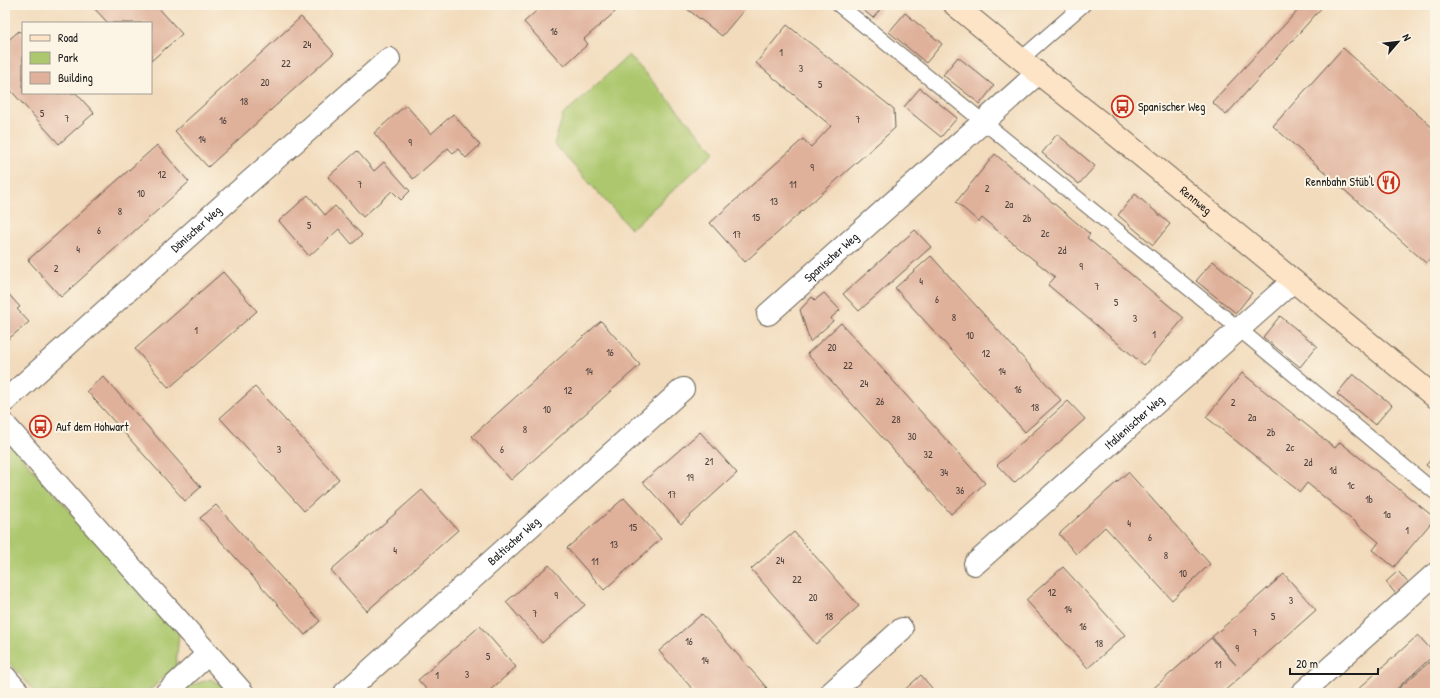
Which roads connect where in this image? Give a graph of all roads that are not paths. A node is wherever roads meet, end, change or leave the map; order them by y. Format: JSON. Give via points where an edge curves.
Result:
{"nodes":[{"id":1,"x":839,"y":5,"type":"edge"},
{"id":2,"x":955,"y":5,"type":"edge"},
{"id":3,"x":1083,"y":5,"type":"edge"},
{"id":4,"x":389,"y":59,"type":"dead end"},
{"id":5,"x":1021,"y":59,"type":"junction"},
{"id":6,"x":1038,"y":73,"type":"junction"},
{"id":7,"x":982,"y":122,"type":"junction"},
{"id":8,"x":1293,"y":281,"type":"junction"},
{"id":9,"x":768,"y":314,"type":"dead end"},
{"id":10,"x":1239,"y":329,"type":"junction"},
{"id":11,"x":683,"y":389,"type":"dead end"},
{"id":12,"x":1435,"y":397,"type":"edge"},
{"id":13,"x":5,"y":401,"type":"edge"},
{"id":14,"x":5,"y":425,"type":"edge"},
{"id":15,"x":1435,"y":492,"type":"edge"},
{"id":16,"x":975,"y":564,"type":"dead end"},
{"id":17,"x":1435,"y":574,"type":"edge"},
{"id":18,"x":902,"y":629,"type":"dead end"},
{"id":19,"x":208,"y":654,"type":"junction"},
{"id":20,"x":5,"y":677,"type":"edge"},
{"id":21,"x":19,"y":693,"type":"edge"},
{"id":22,"x":166,"y":693,"type":"edge"},
{"id":23,"x":243,"y":693,"type":"edge"},
{"id":24,"x":345,"y":693,"type":"edge"},
{"id":25,"x":831,"y":693,"type":"edge"},
{"id":26,"x":1302,"y":693,"type":"edge"}],
"edges":[{"from":1,"to":7,"type":"lane"},
{"from":2,"to":5,"type":"street","name":"Rennweg"},
{"from":3,"to":5,"type":"lane"},
{"from":4,"to":13,"type":"street","name":"Dänischer Weg"},
{"from":5,"to":6,"type":"street","name":"Rennweg"},
{"from":6,"to":7,"type":"street","name":"Spanischer Weg"},
{"from":6,"to":8,"type":"street","name":"Rennweg"},
{"from":7,"to":9,"type":"street","name":"Spanischer Weg"},
{"from":7,"to":10,"type":"lane"},
{"from":8,"to":10,"type":"street","name":"Italienischer Weg"},
{"from":8,"to":12,"type":"street","name":"Rennweg"},
{"from":10,"to":15,"type":"lane"},
{"from":10,"to":16,"type":"street","name":"Italienischer Weg"},
{"from":11,"to":24,"type":"street","name":"Baltischer Weg"},
{"from":14,"to":19,"type":"street"},
{"from":17,"to":26,"type":"street"},
{"from":18,"to":25,"type":"street"},
{"from":19,"to":22,"type":"street"},
{"from":19,"to":23,"type":"street"},
{"from":20,"to":21,"type":"street"}]}
